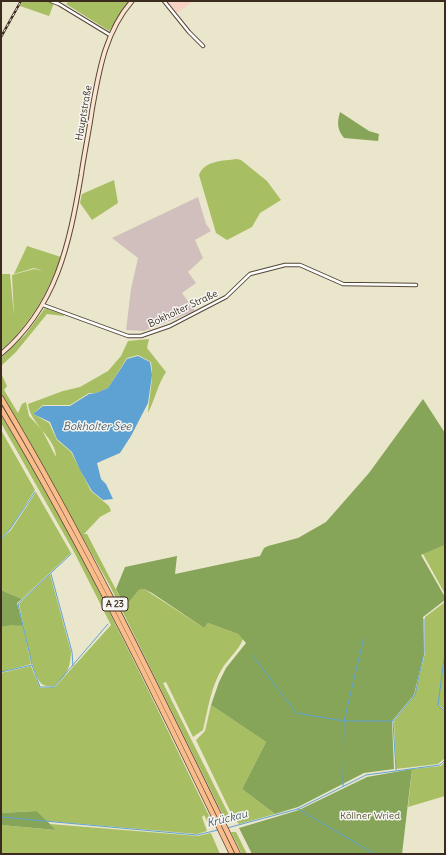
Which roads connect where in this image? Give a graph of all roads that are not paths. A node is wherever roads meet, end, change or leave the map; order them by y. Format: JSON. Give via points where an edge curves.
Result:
{"nodes":[{"id":1,"x":51,"y":1,"type":"edge"},
{"id":2,"x":132,"y":1,"type":"edge"},
{"id":3,"x":164,"y":1,"type":"edge"},
{"id":4,"x":110,"y":35,"type":"junction"},
{"id":5,"x":204,"y":46,"type":"dead end"},
{"id":6,"x":416,"y":285,"type":"dead end"},
{"id":7,"x":43,"y":305,"type":"junction"},
{"id":8,"x":1,"y":354,"type":"edge"},
{"id":9,"x":1,"y":398,"type":"edge"},
{"id":10,"x":1,"y":409,"type":"edge"},
{"id":11,"x":217,"y":816,"type":"junction"},
{"id":12,"x":232,"y":854,"type":"edge"},
{"id":13,"x":238,"y":854,"type":"edge"}],
"edges":[{"from":1,"to":4,"type":"street"},
{"from":2,"to":4,"type":"main road","name":"Hauptstraße"},
{"from":3,"to":5,"type":"street"},
{"from":4,"to":7,"type":"main road","name":"Hauptstraße","via":[[101,62],[70,235],[62,264]]},
{"from":6,"to":7,"type":"street","name":"Bokholter Straße","via":[[343,284],[300,265],[285,265],[250,274],[226,297],[170,326],[141,336],[128,336]]},
{"from":7,"to":8,"type":"main road","name":"Hauptstraße","via":[[24,331]]},
{"from":9,"to":11,"type":"highway","number":"A 23","via":[[99,574]]},
{"from":10,"to":11,"type":"highway","number":"A 23","via":[[70,529]]},
{"from":11,"to":12,"type":"highway","number":"A 23"},
{"from":11,"to":13,"type":"highway","number":"A 23"}]}
